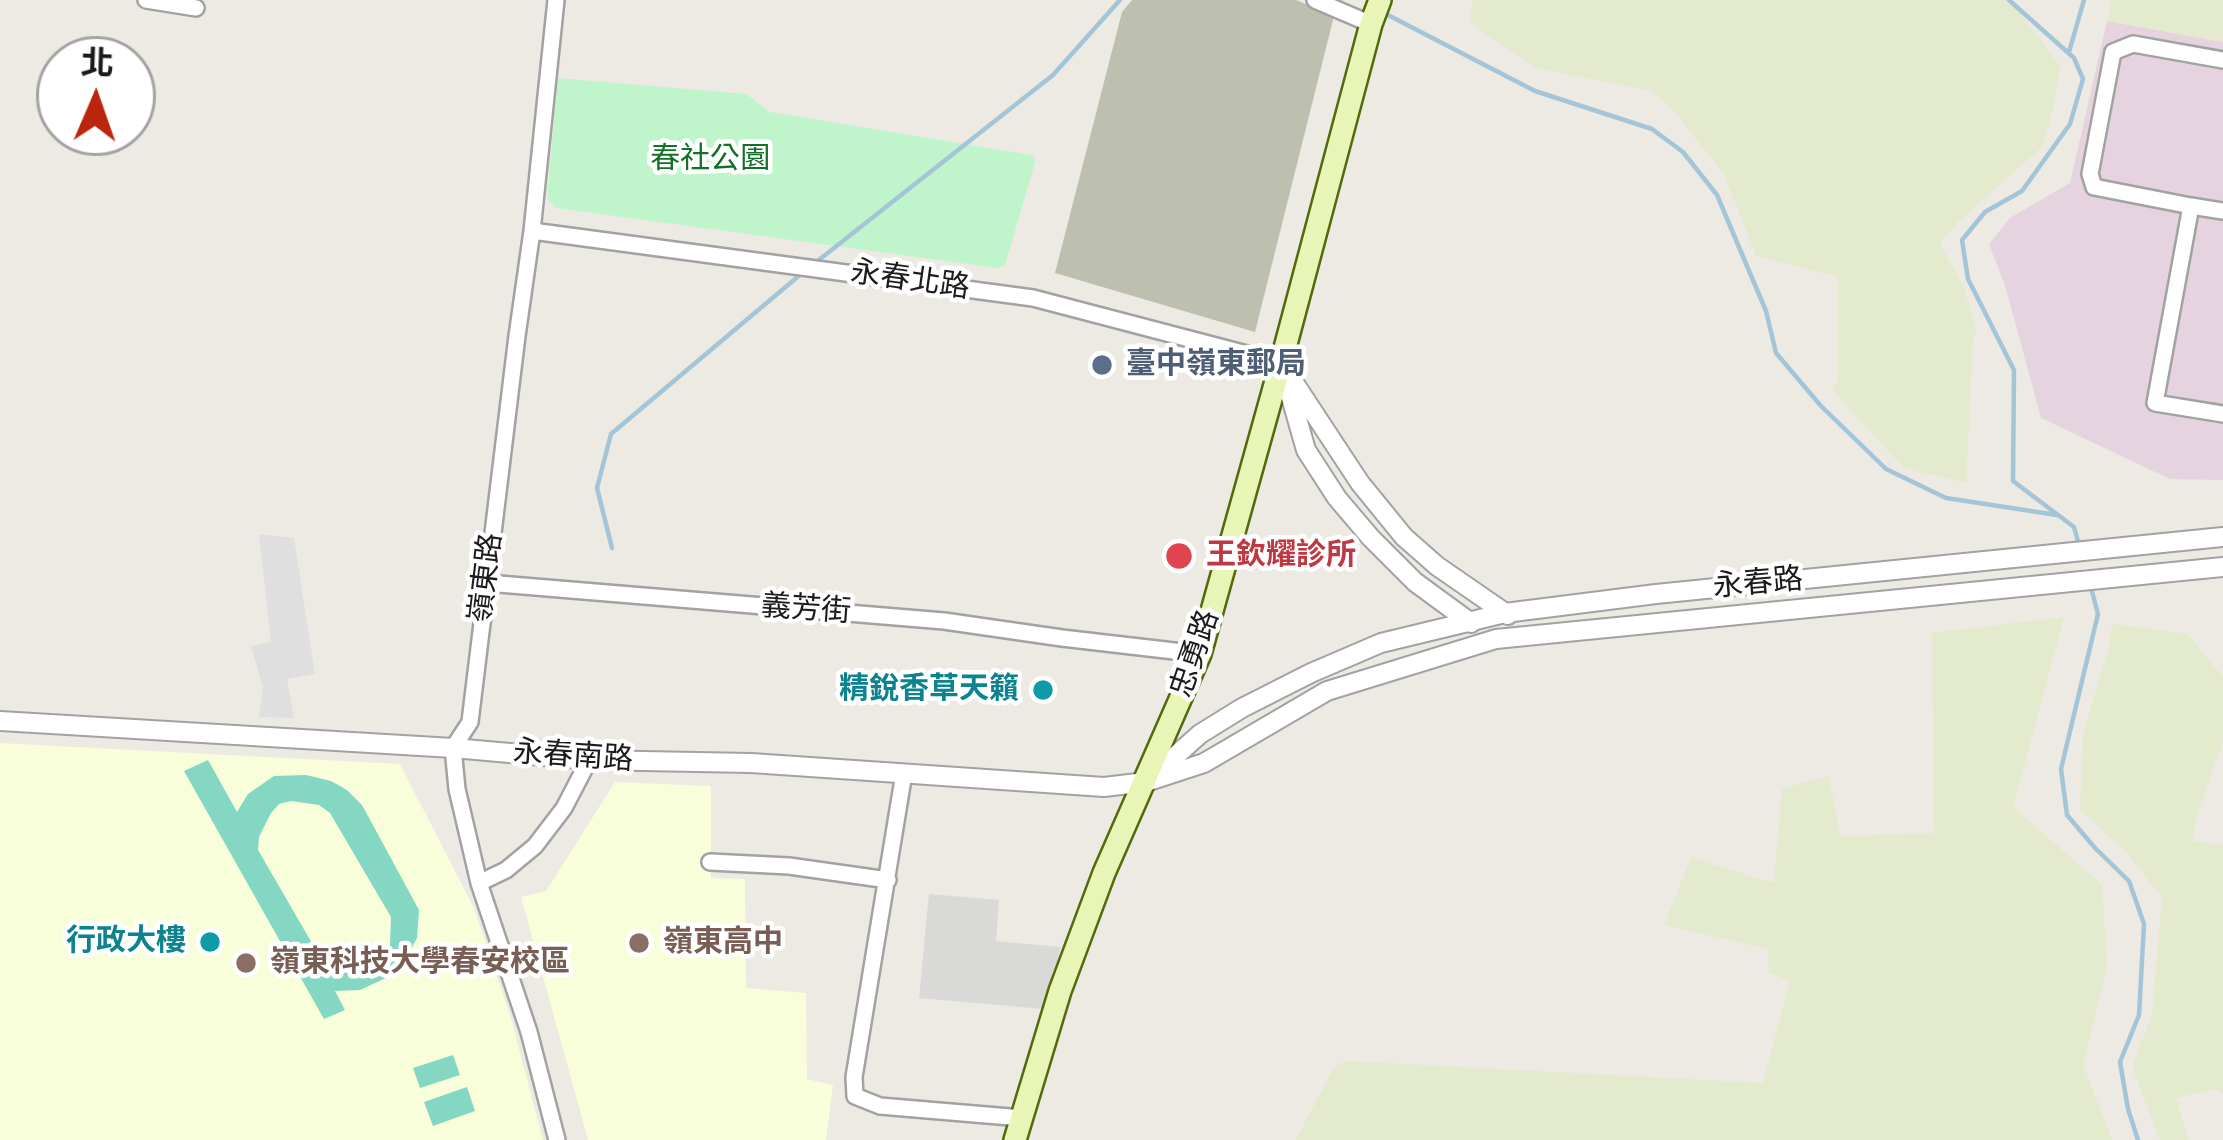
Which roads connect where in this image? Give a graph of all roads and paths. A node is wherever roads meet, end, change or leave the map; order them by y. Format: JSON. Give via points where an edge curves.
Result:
{"nodes":[{"id":1,"x":146,"y":0,"type":"edge"},
{"id":2,"x":556,"y":0,"type":"edge"},
{"id":3,"x":1315,"y":0,"type":"edge"},
{"id":4,"x":196,"y":8,"type":"dead end"},
{"id":5,"x":1376,"y":13,"type":"edge"},
{"id":6,"x":2223,"y":60,"type":"edge"},
{"id":7,"x":2191,"y":206,"type":"junction"},
{"id":8,"x":2223,"y":211,"type":"edge"},
{"id":9,"x":532,"y":232,"type":"junction"},
{"id":10,"x":1281,"y":363,"type":"junction"},
{"id":11,"x":2223,"y":414,"type":"edge"},
{"id":12,"x":2223,"y":537,"type":"edge"},
{"id":13,"x":2223,"y":567,"type":"edge"},
{"id":14,"x":487,"y":584,"type":"junction"},
{"id":15,"x":1505,"y":614,"type":"junction"},
{"id":16,"x":1468,"y":622,"type":"junction"},
{"id":17,"x":1534,"y":634,"type":"junction"},
{"id":18,"x":1496,"y":639,"type":"junction"},
{"id":19,"x":1200,"y":654,"type":"junction"},
{"id":20,"x":0,"y":721,"type":"edge"},
{"id":21,"x":453,"y":748,"type":"junction"},
{"id":22,"x":589,"y":760,"type":"junction"},
{"id":23,"x":904,"y":773,"type":"junction"},
{"id":24,"x":1146,"y":782,"type":"junction"},
{"id":25,"x":710,"y":862,"type":"dead end"},
{"id":26,"x":888,"y":880,"type":"junction"},
{"id":27,"x":479,"y":883,"type":"junction"},
{"id":28,"x":1019,"y":1129,"type":"edge"},
{"id":29,"x":557,"y":1140,"type":"edge"}],
"edges":[{"from":1,"to":4,"type":"street"},
{"from":2,"to":9,"type":"street","name":"嶺東路"},
{"from":3,"to":5,"type":"street"},
{"from":5,"to":10,"type":"main road","name":"忠勇路"},
{"from":6,"to":7,"type":"street","via":[[2132,44],[2114,52],[2094,187]]},
{"from":7,"to":8,"type":"street"},
{"from":7,"to":11,"type":"street","via":[[2156,403]]},
{"from":9,"to":10,"type":"street","name":"永春北路","via":[[1033,298]]},
{"from":9,"to":14,"type":"street","name":"嶺東路"},
{"from":10,"to":15,"type":"street","via":[[1404,537]]},
{"from":10,"to":16,"type":"street","via":[[1306,450],[1337,498],[1415,582]]},
{"from":10,"to":19,"type":"main road","name":"忠勇路"},
{"from":12,"to":15,"type":"street","name":"永春路"},
{"from":13,"to":17,"type":"street","name":"永春路"},
{"from":14,"to":19,"type":"street","name":"義芳街","via":[[944,621]]},
{"from":14,"to":21,"type":"street","name":"嶺東路","via":[[470,722]]},
{"from":15,"to":16,"type":"street","name":"永春路"},
{"from":15,"to":17,"type":"street"},
{"from":16,"to":18,"type":"street"},
{"from":16,"to":24,"type":"street","via":[[1381,643],[1242,707]]},
{"from":17,"to":18,"type":"street","name":"永春路"},
{"from":18,"to":24,"type":"street","name":"永春南路","via":[[1327,691],[1204,763]]},
{"from":19,"to":24,"type":"main road","name":"忠勇路"},
{"from":20,"to":21,"type":"street","name":"永春南路"},
{"from":21,"to":22,"type":"street","name":"永春南路"},
{"from":21,"to":27,"type":"street","name":"嶺東路"},
{"from":22,"to":23,"type":"street","name":"永春南路"},
{"from":22,"to":27,"type":"street","via":[[535,846]]},
{"from":23,"to":24,"type":"street","name":"永春南路","via":[[1104,787]]},
{"from":23,"to":26,"type":"street"},
{"from":24,"to":28,"type":"main road","name":"忠勇路","via":[[1060,991]]},
{"from":25,"to":26,"type":"street"},
{"from":26,"to":28,"type":"street","via":[[855,1096]]},
{"from":27,"to":29,"type":"street","name":"嶺東路"}]}
